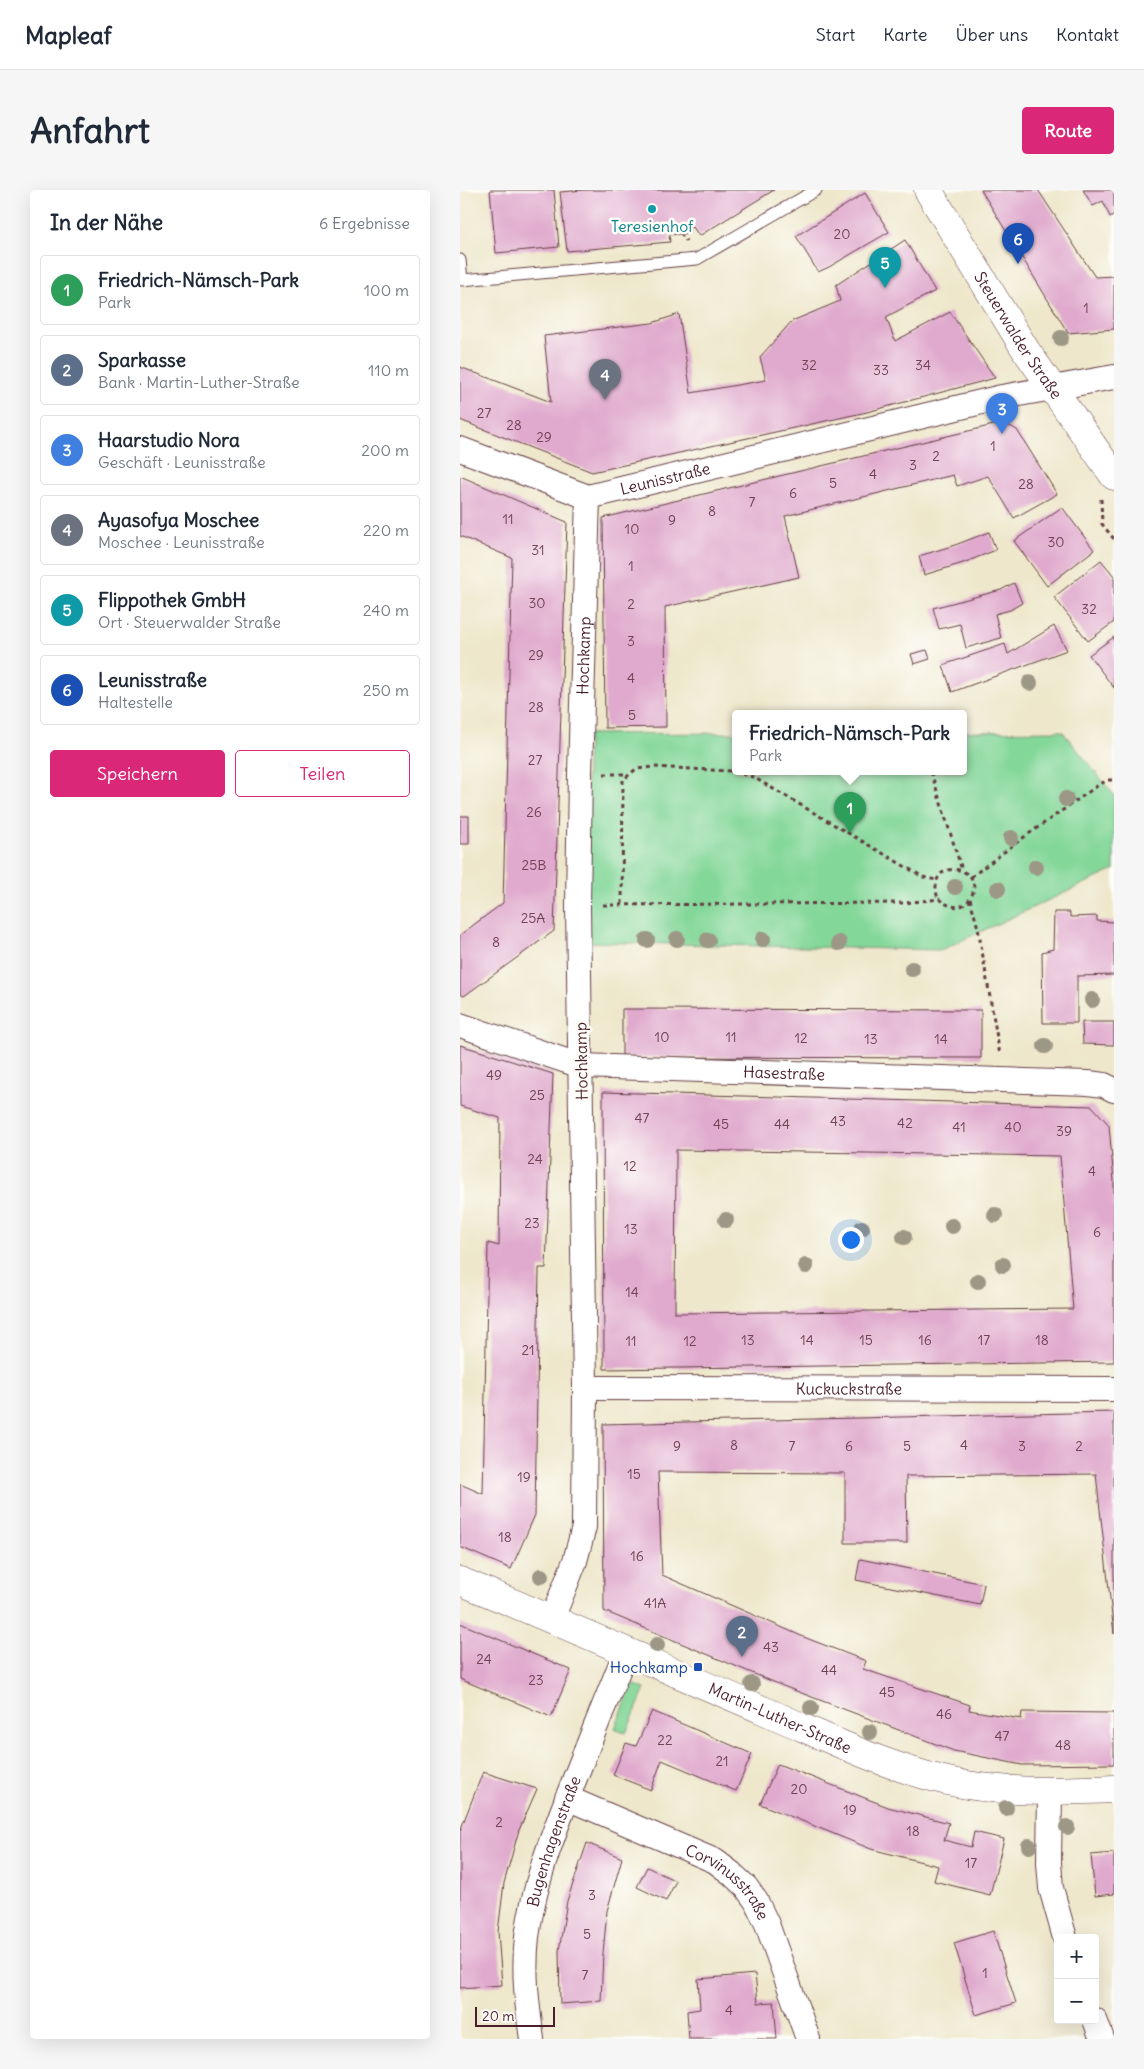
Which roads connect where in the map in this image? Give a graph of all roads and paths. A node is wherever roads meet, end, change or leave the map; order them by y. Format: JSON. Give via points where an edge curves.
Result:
{"nodes":[{"id":1,"x":816,"y":190,"type":"edge"},
{"id":2,"x":928,"y":190,"type":"edge"},
{"id":3,"x":460,"y":260,"type":"edge"},
{"id":4,"x":1114,"y":377,"type":"edge"},
{"id":5,"x":1052,"y":386,"type":"junction"},
{"id":6,"x":460,"y":449,"type":"edge"},
{"id":7,"x":1114,"y":476,"type":"edge"},
{"id":8,"x":588,"y":497,"type":"junction"},
{"id":9,"x":732,"y":772,"type":"edge"},
{"id":10,"x":745,"y":775,"type":"edge"},
{"id":11,"x":932,"y":775,"type":"edge"},
{"id":12,"x":1114,"y":780,"type":"edge"},
{"id":13,"x":962,"y":870,"type":"junction"},
{"id":14,"x":971,"y":877,"type":"junction"},
{"id":15,"x":936,"y":880,"type":"junction"},
{"id":16,"x":938,"y":899,"type":"junction"},
{"id":17,"x":970,"y":899,"type":"junction"},
{"id":18,"x":622,"y":904,"type":"junction"},
{"id":19,"x":578,"y":906,"type":"junction"},
{"id":20,"x":460,"y":1025,"type":"edge"},
{"id":21,"x":581,"y":1066,"type":"junction"},
{"id":22,"x":1004,"y":1080,"type":"junction"},
{"id":23,"x":1114,"y":1090,"type":"edge"},
{"id":24,"x":585,"y":1388,"type":"junction"},
{"id":25,"x":1114,"y":1389,"type":"edge"},
{"id":26,"x":460,"y":1581,"type":"edge"},
{"id":27,"x":552,"y":1619,"type":"junction"},
{"id":28,"x":626,"y":1651,"type":"junction"},
{"id":29,"x":1114,"y":1790,"type":"edge"},
{"id":30,"x":1050,"y":1791,"type":"junction"},
{"id":31,"x":568,"y":1798,"type":"junction"},
{"id":32,"x":1063,"y":1934,"type":"edge"},
{"id":33,"x":1096,"y":2024,"type":"edge"},
{"id":34,"x":532,"y":2039,"type":"edge"},
{"id":35,"x":808,"y":2039,"type":"edge"},
{"id":36,"x":1102,"y":2039,"type":"edge"}],
"edges":[{"from":1,"to":3,"type":"lane","via":[[697,258],[462,280]]},
{"from":2,"to":5,"type":"street","name":"Steuerwalder Straße","via":[[1025,349]]},
{"from":4,"to":5,"type":"street","name":"Leunisstraße"},
{"from":5,"to":7,"type":"street","name":"Steuerwalder Straße"},
{"from":5,"to":8,"type":"street","name":"Leunisstraße"},
{"from":6,"to":8,"type":"street"},
{"from":8,"to":19,"type":"street","name":"Hochkamp"},
{"from":9,"to":18,"type":"path","via":[[653,767],[636,769],[623,780]]},
{"from":10,"to":15,"type":"path","via":[[923,877]]},
{"from":11,"to":13,"type":"path"},
{"from":12,"to":14,"type":"path","via":[[1100,784]]},
{"from":13,"to":14,"type":"path"},
{"from":13,"to":15,"type":"path","via":[[948,869]]},
{"from":14,"to":17,"type":"path","via":[[974,886]]},
{"from":15,"to":16,"type":"path"},
{"from":16,"to":17,"type":"path","via":[[955,907]]},
{"from":16,"to":18,"type":"path","via":[[904,903]]},
{"from":17,"to":22,"type":"path","via":[[978,928]]},
{"from":18,"to":19,"type":"path"},
{"from":19,"to":21,"type":"street","name":"Hochkamp"},
{"from":20,"to":21,"type":"street","name":"Hasestraße"},
{"from":21,"to":22,"type":"street","name":"Hasestraße"},
{"from":21,"to":24,"type":"street","name":"Hochkamp"},
{"from":22,"to":23,"type":"street","name":"Hasestraße","via":[[1088,1083]]},
{"from":24,"to":25,"type":"street","name":"Kuckuckstraße"},
{"from":24,"to":27,"type":"street","name":"Hochkamp","via":[[584,1527],[575,1561]]},
{"from":26,"to":27,"type":"street","name":"Martin-Luther-Straße"},
{"from":27,"to":28,"type":"street","name":"Martin-Luther-Straße"},
{"from":28,"to":30,"type":"street","name":"Martin-Luther-Straße","via":[[852,1748],[924,1775],[967,1785]]},
{"from":28,"to":31,"type":"street","name":"Bugenhagenstraße"},
{"from":29,"to":30,"type":"street","name":"Martin-Luther-Straße"},
{"from":30,"to":32,"type":"street","via":[[1051,1888]]},
{"from":31,"to":34,"type":"street","name":"Bugenhagenstraße","via":[[537,1880],[527,1938],[526,1998]]},
{"from":31,"to":35,"type":"street","name":"Corvinusstraße","via":[[715,1861],[746,1887],[768,1924]]},
{"from":33,"to":36,"type":"street"}]}
